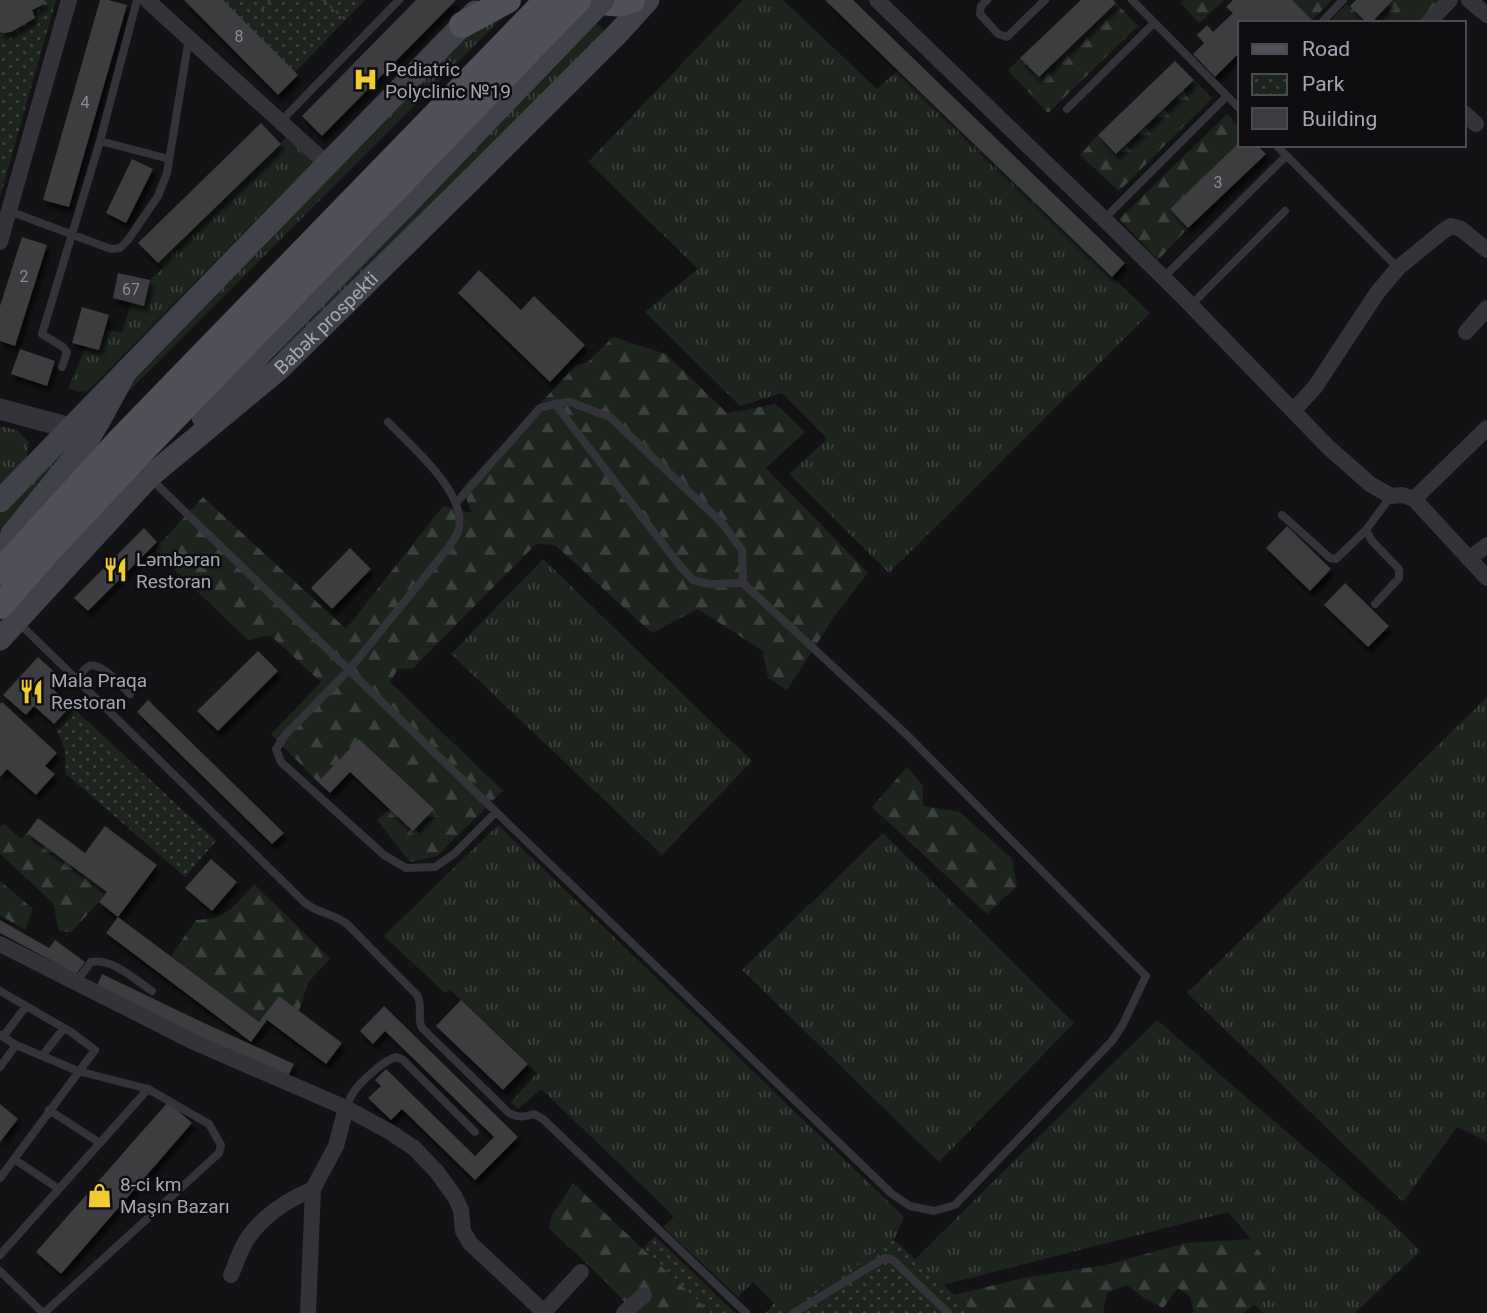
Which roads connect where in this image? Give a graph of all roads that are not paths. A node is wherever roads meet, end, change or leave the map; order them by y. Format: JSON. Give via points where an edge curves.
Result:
{"nodes":[{"id":1,"x":69,"y":0,"type":"edge"},
{"id":2,"x":137,"y":0,"type":"edge"},
{"id":3,"x":148,"y":0,"type":"edge"},
{"id":4,"x":399,"y":0,"type":"edge"},
{"id":5,"x":487,"y":0,"type":"edge"},
{"id":6,"x":508,"y":0,"type":"edge"},
{"id":7,"x":547,"y":0,"type":"edge"},
{"id":8,"x":578,"y":0,"type":"edge"},
{"id":9,"x":597,"y":0,"type":"edge"},
{"id":10,"x":603,"y":0,"type":"edge"},
{"id":11,"x":632,"y":0,"type":"edge"},
{"id":12,"x":648,"y":0,"type":"edge"},
{"id":13,"x":877,"y":0,"type":"edge"},
{"id":14,"x":987,"y":0,"type":"edge"},
{"id":15,"x":1045,"y":0,"type":"edge"},
{"id":16,"x":1132,"y":0,"type":"edge"},
{"id":17,"x":1343,"y":0,"type":"edge"},
{"id":18,"x":1450,"y":0,"type":"edge"},
{"id":19,"x":1469,"y":0,"type":"edge"},
{"id":20,"x":1487,"y":15,"type":"edge"},
{"id":21,"x":1323,"y":21,"type":"edge"},
{"id":22,"x":1430,"y":21,"type":"edge"},
{"id":23,"x":1154,"y":23,"type":"junction"},
{"id":24,"x":462,"y":26,"type":"junction"},
{"id":25,"x":189,"y":38,"type":"junction"},
{"id":26,"x":1227,"y":96,"type":"junction"},
{"id":27,"x":1238,"y":106,"type":"edge"},
{"id":28,"x":1067,"y":109,"type":"dead end"},
{"id":29,"x":281,"y":121,"type":"junction"},
{"id":30,"x":100,"y":141,"type":"junction"},
{"id":31,"x":1278,"y":147,"type":"edge"},
{"id":32,"x":1286,"y":156,"type":"junction"},
{"id":33,"x":169,"y":159,"type":"junction"},
{"id":34,"x":327,"y":164,"type":"junction"},
{"id":35,"x":9,"y":211,"type":"junction"},
{"id":36,"x":1285,"y":211,"type":"dead end"},
{"id":37,"x":1104,"y":219,"type":"junction"},
{"id":38,"x":72,"y":234,"type":"junction"},
{"id":39,"x":0,"y":242,"type":"edge"},
{"id":40,"x":1487,"y":250,"type":"edge"},
{"id":41,"x":1398,"y":268,"type":"junction"},
{"id":42,"x":1164,"y":277,"type":"junction"},
{"id":43,"x":1191,"y":305,"type":"junction"},
{"id":44,"x":1487,"y":308,"type":"edge"},
{"id":45,"x":1466,"y":332,"type":"dead end"},
{"id":46,"x":62,"y":367,"type":"dead end"},
{"id":47,"x":126,"y":371,"type":"junction"},
{"id":48,"x":555,"y":404,"type":"junction"},
{"id":49,"x":0,"y":409,"type":"edge"},
{"id":50,"x":1293,"y":411,"type":"junction"},
{"id":51,"x":388,"y":422,"type":"dead end"},
{"id":52,"x":70,"y":428,"type":"junction"},
{"id":53,"x":1487,"y":428,"type":"edge"},
{"id":54,"x":149,"y":477,"type":"junction"},
{"id":55,"x":1391,"y":496,"type":"junction"},
{"id":56,"x":1414,"y":499,"type":"junction"},
{"id":57,"x":0,"y":502,"type":"edge"},
{"id":58,"x":457,"y":502,"type":"junction"},
{"id":59,"x":1282,"y":515,"type":"dead end"},
{"id":60,"x":1366,"y":530,"type":"junction"},
{"id":61,"x":1487,"y":545,"type":"edge"},
{"id":62,"x":1469,"y":559,"type":"junction"},
{"id":63,"x":0,"y":567,"type":"edge"},
{"id":64,"x":0,"y":572,"type":"edge"},
{"id":65,"x":1487,"y":578,"type":"edge"},
{"id":66,"x":743,"y":583,"type":"junction"},
{"id":67,"x":1375,"y":604,"type":"dead end"},
{"id":68,"x":8,"y":613,"type":"edge"},
{"id":69,"x":0,"y":639,"type":"edge"},
{"id":70,"x":349,"y":670,"type":"junction"},
{"id":71,"x":77,"y":678,"type":"junction"},
{"id":72,"x":130,"y":694,"type":"dead end"},
{"id":73,"x":496,"y":812,"type":"junction"},
{"id":74,"x":0,"y":944,"type":"edge"},
{"id":75,"x":75,"y":982,"type":"junction"},
{"id":76,"x":0,"y":991,"type":"edge"},
{"id":77,"x":152,"y":991,"type":"dead end"},
{"id":78,"x":26,"y":1006,"type":"junction"},
{"id":79,"x":64,"y":1028,"type":"junction"},
{"id":80,"x":1,"y":1036,"type":"edge"},
{"id":81,"x":16,"y":1045,"type":"junction"},
{"id":82,"x":42,"y":1056,"type":"junction"},
{"id":83,"x":0,"y":1067,"type":"edge"},
{"id":84,"x":78,"y":1071,"type":"junction"},
{"id":85,"x":148,"y":1089,"type":"junction"},
{"id":86,"x":346,"y":1108,"type":"junction"},
{"id":87,"x":50,"y":1110,"type":"junction"},
{"id":88,"x":475,"y":1132,"type":"dead end"},
{"id":89,"x":100,"y":1143,"type":"junction"},
{"id":90,"x":14,"y":1159,"type":"junction"},
{"id":91,"x":0,"y":1178,"type":"edge"},
{"id":92,"x":59,"y":1189,"type":"junction"},
{"id":93,"x":313,"y":1189,"type":"junction"},
{"id":94,"x":0,"y":1255,"type":"edge"},
{"id":95,"x":0,"y":1271,"type":"edge"},
{"id":96,"x":580,"y":1272,"type":"dead end"},
{"id":97,"x":231,"y":1275,"type":"dead end"},
{"id":98,"x":644,"y":1295,"type":"dead end"},
{"id":99,"x":544,"y":1312,"type":"edge"},
{"id":100,"x":43,"y":1313,"type":"edge"},
{"id":101,"x":308,"y":1313,"type":"edge"},
{"id":102,"x":624,"y":1313,"type":"edge"},
{"id":103,"x":746,"y":1313,"type":"edge"},
{"id":104,"x":794,"y":1313,"type":"edge"},
{"id":105,"x":948,"y":1313,"type":"edge"}],
"edges":[{"from":1,"to":35,"type":"street"},
{"from":2,"to":30,"type":"lane"},
{"from":3,"to":25,"type":"street"},
{"from":4,"to":29,"type":"lane"},
{"from":5,"to":24,"type":"main road"},
{"from":6,"to":24,"type":"main road"},
{"from":7,"to":64,"type":"main road","bridge":true,"via":[[120,440]]},
{"from":8,"to":68,"type":"main road","name":"Babək prospekti","bridge":true,"via":[[51,548]]},
{"from":9,"to":11,"type":"main road","via":[[608,4]]},
{"from":10,"to":54,"type":"main road","bridge":true,"via":[[262,352]]},
{"from":12,"to":54,"type":"main road","name":"Babək prospekti","via":[[279,369]]},
{"from":13,"to":37,"type":"street"},
{"from":14,"to":15,"type":"lane","via":[[979,14],[1007,37]]},
{"from":16,"to":23,"type":"lane"},
{"from":17,"to":21,"type":"lane"},
{"from":18,"to":22,"type":"street"},
{"from":19,"to":20,"type":"street"},
{"from":23,"to":26,"type":"lane"},
{"from":23,"to":28,"type":"lane"},
{"from":24,"to":34,"type":"main road"},
{"from":25,"to":29,"type":"street"},
{"from":25,"to":33,"type":"lane"},
{"from":26,"to":27,"type":"lane"},
{"from":26,"to":37,"type":"lane"},
{"from":29,"to":34,"type":"street"},
{"from":30,"to":33,"type":"lane"},
{"from":30,"to":38,"type":"lane"},
{"from":31,"to":32,"type":"lane"},
{"from":32,"to":41,"type":"lane"},
{"from":32,"to":42,"type":"lane"},
{"from":33,"to":38,"type":"lane","via":[[158,196],[120,248]]},
{"from":34,"to":47,"type":"main road"},
{"from":35,"to":38,"type":"lane"},
{"from":35,"to":39,"type":"street"},
{"from":36,"to":43,"type":"lane"},
{"from":37,"to":42,"type":"street"},
{"from":38,"to":46,"type":"lane","via":[[42,334],[67,352]]},
{"from":40,"to":41,"type":"street","via":[[1451,226]]},
{"from":41,"to":50,"type":"street","via":[[1315,387]]},
{"from":42,"to":43,"type":"street"},
{"from":43,"to":50,"type":"street"},
{"from":44,"to":45,"type":"street"},
{"from":47,"to":52,"type":"main road"},
{"from":47,"to":54,"type":"main road","via":[[86,443],[12,534],[13,560],[28,572],[50,571]]},
{"from":48,"to":58,"type":"lane","via":[[540,408]]},
{"from":48,"to":66,"type":"lane","via":[[694,580]]},
{"from":48,"to":66,"type":"lane","via":[[570,402],[610,417],[722,523],[742,550]]},
{"from":49,"to":52,"type":"street"},
{"from":50,"to":55,"type":"street","via":[[1370,484]]},
{"from":51,"to":58,"type":"lane","via":[[445,482]]},
{"from":52,"to":57,"type":"main road"},
{"from":53,"to":56,"type":"street"},
{"from":54,"to":68,"type":"main road","name":"Babək prospekti"},
{"from":54,"to":70,"type":"lane"},
{"from":55,"to":56,"type":"street"},
{"from":55,"to":60,"type":"lane"},
{"from":56,"to":62,"type":"street"},
{"from":58,"to":70,"type":"lane","via":[[459,531],[449,547]]},
{"from":59,"to":60,"type":"lane","via":[[1330,558],[1336,559]]},
{"from":60,"to":67,"type":"lane","via":[[1399,569],[1399,578]]},
{"from":61,"to":62,"type":"street"},
{"from":62,"to":65,"type":"street"},
{"from":63,"to":68,"type":"main road","via":[[14,571],[26,585],[26,600]]},
{"from":66,"to":73,"type":"lane","via":[[908,736],[1146,976],[1112,1041],[955,1205],[934,1211],[910,1206],[892,1194]]},
{"from":68,"to":69,"type":"main road","name":"Babək prospekti"},
{"from":68,"to":71,"type":"lane"},
{"from":70,"to":73,"type":"lane"},
{"from":70,"to":73,"type":"lane","via":[[286,734],[276,749],[281,762],[384,855],[406,868],[435,867]]},
{"from":71,"to":72,"type":"lane","via":[[96,666]]},
{"from":71,"to":103,"type":"lane","via":[[304,902],[341,918],[366,942],[417,995],[422,1028],[509,1113],[543,1119]]},
{"from":74,"to":75,"type":"street"},
{"from":75,"to":77,"type":"lane","via":[[91,962],[100,960]]},
{"from":75,"to":86,"type":"street","via":[[194,1042]]},
{"from":76,"to":78,"type":"lane"},
{"from":78,"to":79,"type":"lane"},
{"from":78,"to":80,"type":"lane"},
{"from":79,"to":82,"type":"lane"},
{"from":79,"to":84,"type":"lane","via":[[95,1050]]},
{"from":80,"to":81,"type":"lane"},
{"from":81,"to":82,"type":"lane"},
{"from":81,"to":83,"type":"lane"},
{"from":82,"to":84,"type":"lane"},
{"from":84,"to":85,"type":"lane"},
{"from":84,"to":87,"type":"lane"},
{"from":85,"to":89,"type":"lane"},
{"from":85,"to":100,"type":"lane","via":[[209,1124],[221,1145],[219,1153]]},
{"from":86,"to":88,"type":"lane","via":[[353,1092],[379,1066],[396,1057]]},
{"from":86,"to":93,"type":"street","via":[[336,1146]]},
{"from":86,"to":99,"type":"street","via":[[414,1147],[455,1197],[470,1243]]},
{"from":87,"to":89,"type":"lane"},
{"from":87,"to":90,"type":"lane"},
{"from":89,"to":92,"type":"lane"},
{"from":90,"to":91,"type":"lane"},
{"from":90,"to":92,"type":"lane"},
{"from":92,"to":94,"type":"lane"},
{"from":93,"to":97,"type":"street","via":[[282,1204],[263,1222],[246,1240]]},
{"from":93,"to":101,"type":"street"},
{"from":95,"to":100,"type":"lane"},
{"from":96,"to":99,"type":"street"},
{"from":98,"to":102,"type":"street"},
{"from":104,"to":105,"type":"lane","via":[[886,1258]]}]}
